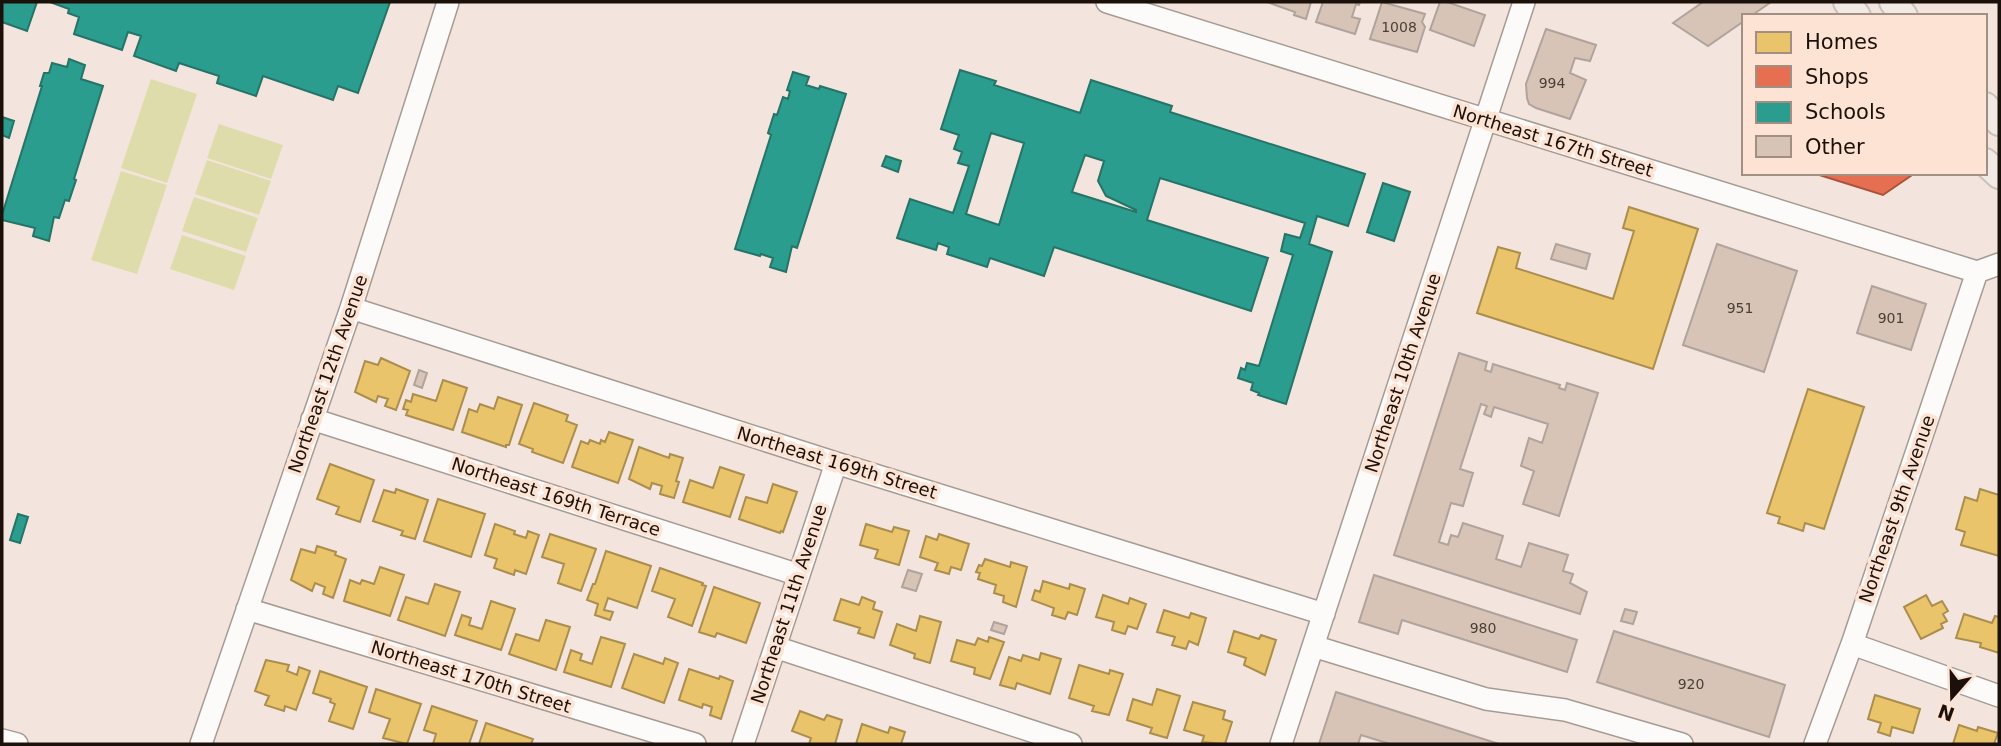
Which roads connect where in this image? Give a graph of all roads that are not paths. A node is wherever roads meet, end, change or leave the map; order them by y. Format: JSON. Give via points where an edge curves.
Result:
{"nodes":[{"id":1,"x":448,"y":2,"type":"edge"},
{"id":2,"x":1107,"y":2,"type":"edge"},
{"id":3,"x":1524,"y":2,"type":"edge"},
{"id":4,"x":1987,"y":108,"type":"edge"},
{"id":5,"x":1486,"y":120,"type":"junction"},
{"id":6,"x":1999,"y":122,"type":"edge"},
{"id":7,"x":1999,"y":264,"type":"edge"},
{"id":8,"x":1977,"y":272,"type":"junction"},
{"id":9,"x":351,"y":308,"type":"junction"},
{"id":10,"x":312,"y":419,"type":"junction"},
{"id":11,"x":836,"y":463,"type":"junction"},
{"id":12,"x":799,"y":575,"type":"junction"},
{"id":13,"x":247,"y":609,"type":"junction"},
{"id":14,"x":1324,"y":614,"type":"junction"},
{"id":15,"x":1852,"y":644,"type":"junction"},
{"id":16,"x":1313,"y":646,"type":"junction"},
{"id":17,"x":775,"y":647,"type":"junction"},
{"id":18,"x":1999,"y":696,"type":"edge"},
{"id":19,"x":2,"y":740,"type":"edge"},
{"id":20,"x":17,"y":744,"type":"edge"},
{"id":21,"x":201,"y":744,"type":"edge"},
{"id":22,"x":695,"y":744,"type":"edge"},
{"id":23,"x":743,"y":744,"type":"edge"},
{"id":24,"x":1071,"y":744,"type":"edge"},
{"id":25,"x":1281,"y":744,"type":"edge"},
{"id":26,"x":1682,"y":744,"type":"edge"},
{"id":27,"x":1815,"y":744,"type":"edge"}],
"edges":[{"from":1,"to":9,"type":"street","name":"Northeast 12th Avenue"},
{"from":2,"to":5,"type":"street","name":"Northeast 167th Street"},
{"from":3,"to":5,"type":"street","name":"Northeast 10th Avenue"},
{"from":4,"to":6,"type":"main road"},
{"from":5,"to":8,"type":"street","name":"Northeast 167th Street"},
{"from":5,"to":14,"type":"street","name":"Northeast 10th Avenue"},
{"from":7,"to":8,"type":"street"},
{"from":8,"to":15,"type":"street","name":"Northeast 9th Avenue"},
{"from":9,"to":10,"type":"street","name":"Northeast 12th Avenue"},
{"from":9,"to":11,"type":"street","name":"Northeast 169th Street"},
{"from":10,"to":12,"type":"street","name":"Northeast 169th Terrace"},
{"from":10,"to":13,"type":"street","name":"Northeast 12th Avenue"},
{"from":11,"to":12,"type":"street","name":"Northeast 11th Avenue"},
{"from":11,"to":14,"type":"street","name":"Northeast 169th Street"},
{"from":12,"to":17,"type":"street","name":"Northeast 11th Avenue"},
{"from":13,"to":21,"type":"street","name":"Northeast 12th Avenue"},
{"from":13,"to":22,"type":"street","name":"Northeast 170th Street"},
{"from":14,"to":16,"type":"street","name":"Northeast 10th Avenue"},
{"from":15,"to":18,"type":"street"},
{"from":15,"to":27,"type":"street","name":"Northeast 9th Avenue"},
{"from":16,"to":25,"type":"street","name":"Northeast 10th Avenue"},
{"from":16,"to":26,"type":"street","via":[[1486,699],[1564,710]]},
{"from":17,"to":23,"type":"street","name":"Northeast 11th Avenue"},
{"from":17,"to":24,"type":"street"},
{"from":19,"to":20,"type":"street"}]}
